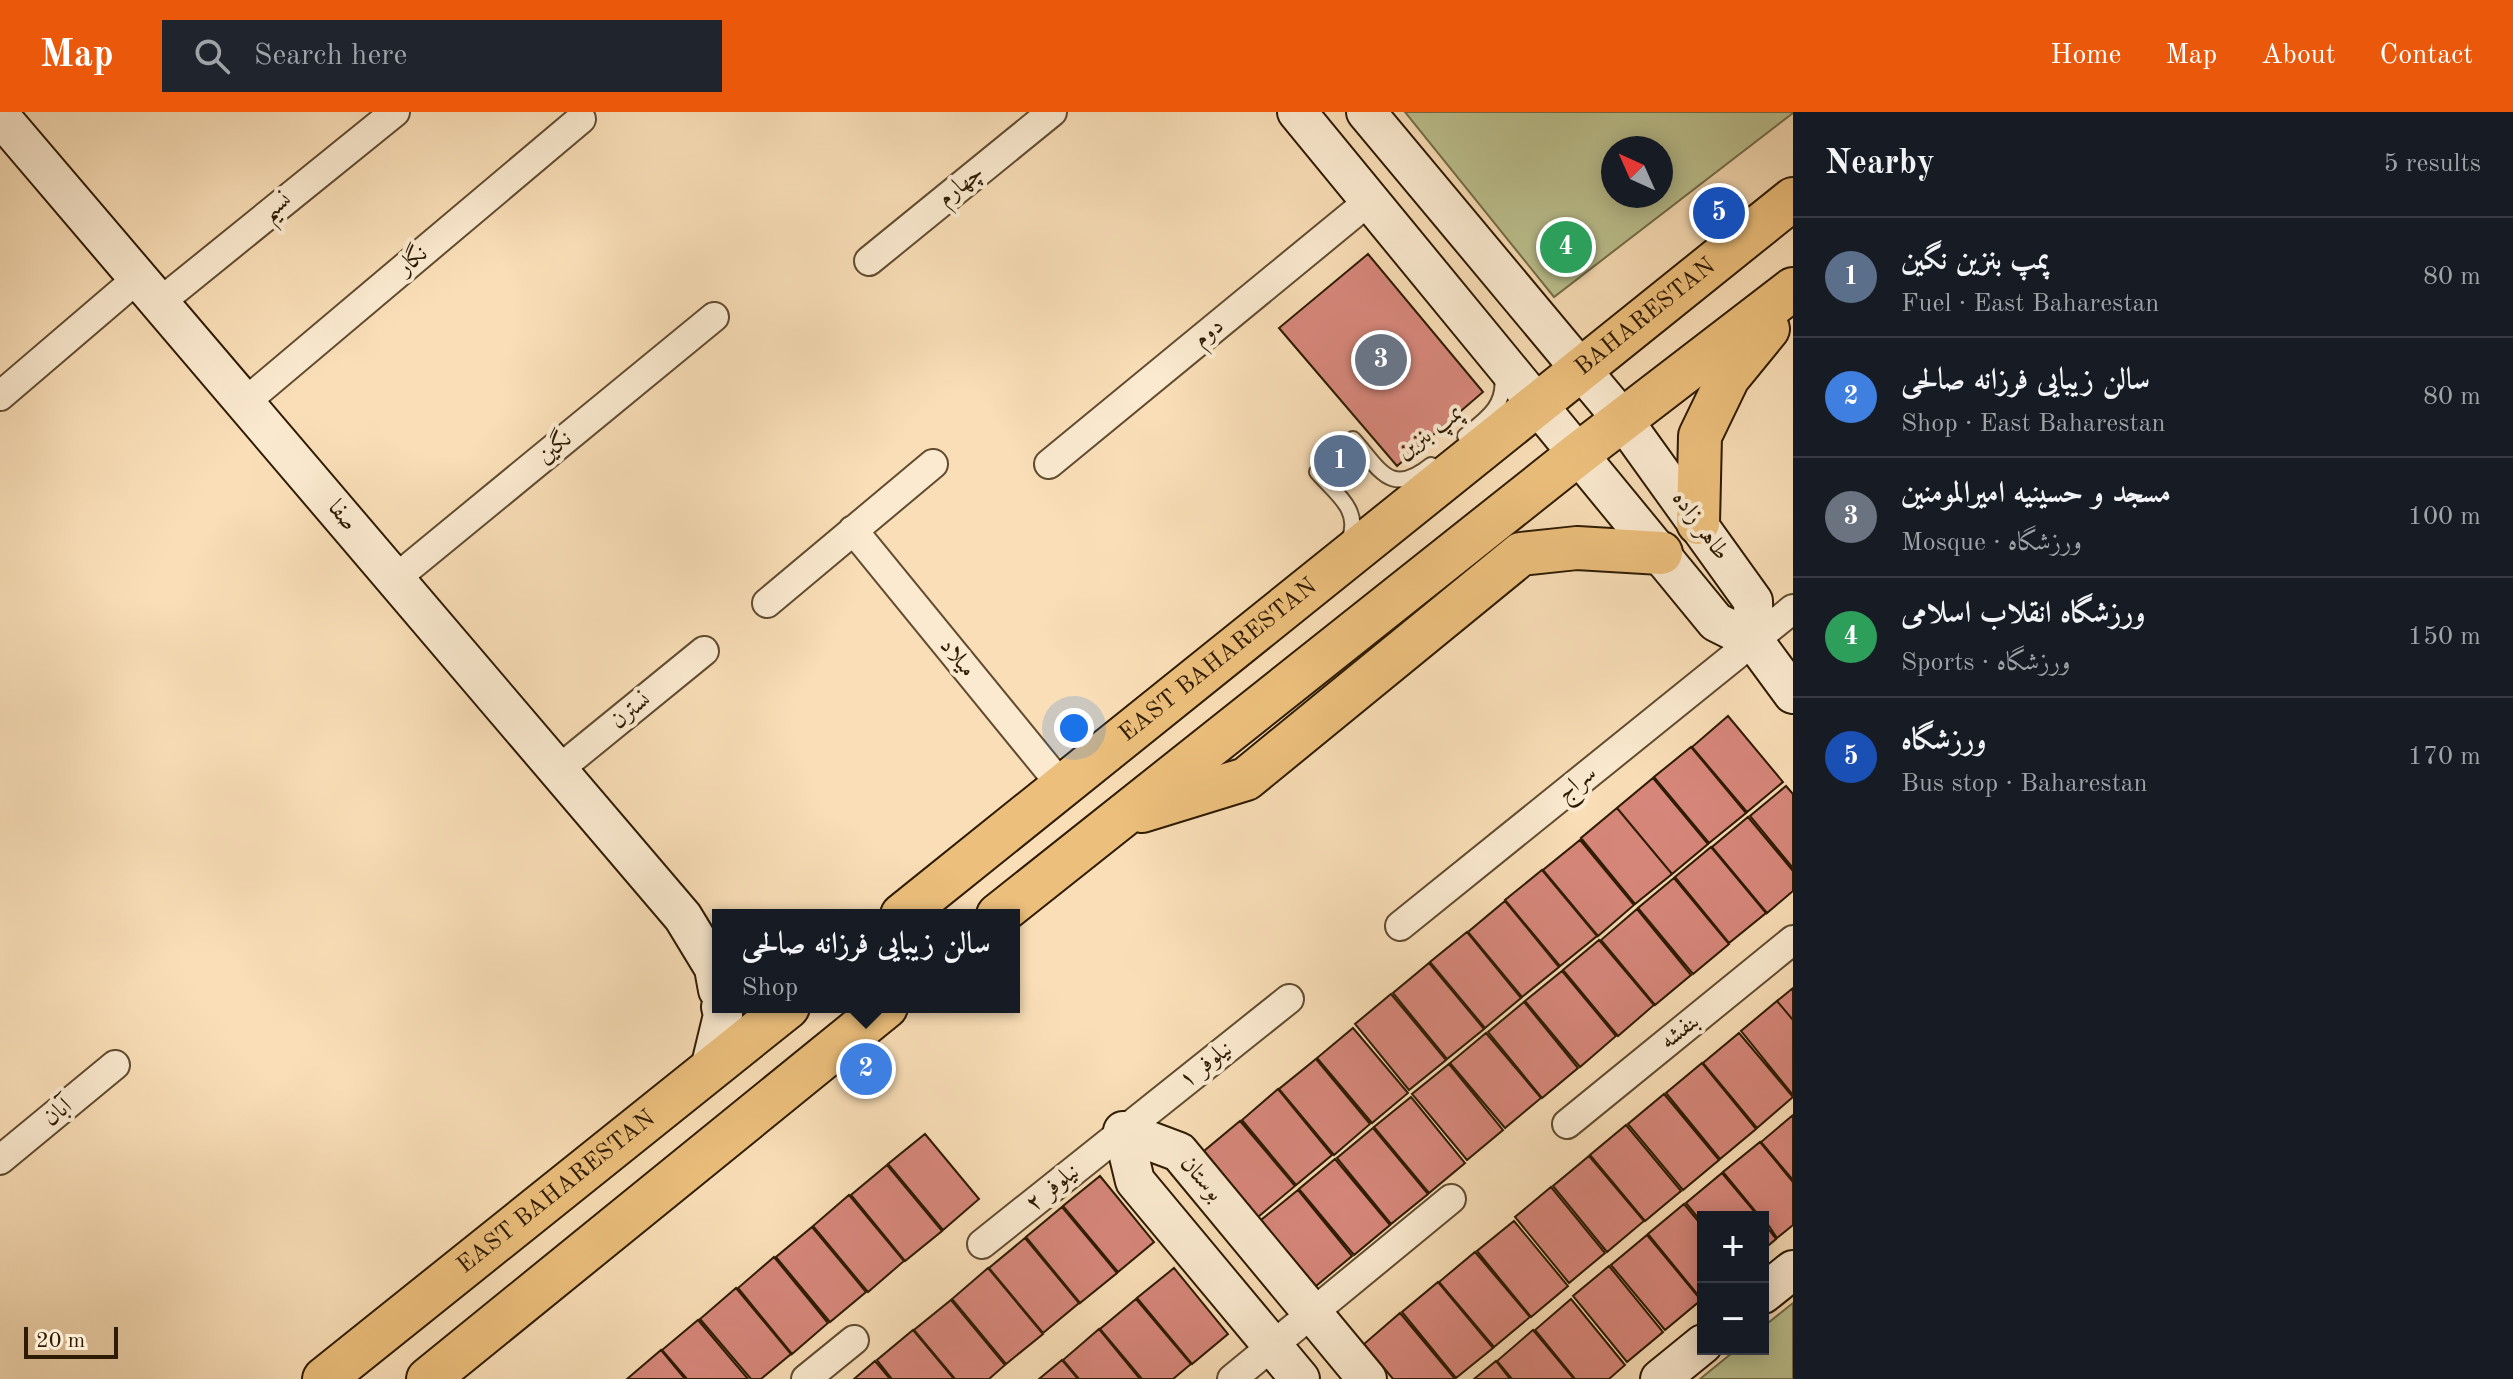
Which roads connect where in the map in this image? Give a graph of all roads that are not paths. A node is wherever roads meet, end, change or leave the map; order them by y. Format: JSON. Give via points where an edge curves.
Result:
{"nodes":[{"id":1,"x":395,"y":112,"type":"edge"},
{"id":2,"x":1052,"y":112,"type":"edge"},
{"id":3,"x":1297,"y":112,"type":"edge"},
{"id":4,"x":1366,"y":112,"type":"edge"},
{"id":5,"x":0,"y":116,"type":"edge"},
{"id":6,"x":581,"y":119,"type":"dead end"},
{"id":7,"x":1793,"y":199,"type":"edge"},
{"id":8,"x":1369,"y":201,"type":"junction"},
{"id":9,"x":869,"y":261,"type":"dead end"},
{"id":10,"x":1793,"y":289,"type":"edge"},
{"id":11,"x":149,"y":290,"type":"junction"},
{"id":12,"x":1793,"y":298,"type":"edge"},
{"id":13,"x":714,"y":317,"type":"dead end"},
{"id":14,"x":1492,"y":351,"type":"junction"},
{"id":15,"x":1581,"y":369,"type":"junction"},
{"id":16,"x":0,"y":396,"type":"edge"},
{"id":17,"x":244,"y":403,"type":"junction"},
{"id":18,"x":1536,"y":405,"type":"junction"},
{"id":19,"x":1623,"y":420,"type":"junction"},
{"id":20,"x":1577,"y":455,"type":"junction"},
{"id":21,"x":933,"y":464,"type":"dead end"},
{"id":22,"x":1049,"y":464,"type":"dead end"},
{"id":23,"x":1698,"y":523,"type":"junction"},
{"id":24,"x":853,"y":530,"type":"junction"},
{"id":25,"x":1661,"y":553,"type":"junction"},
{"id":26,"x":1338,"y":563,"type":"junction"},
{"id":27,"x":395,"y":579,"type":"junction"},
{"id":28,"x":767,"y":603,"type":"dead end"},
{"id":29,"x":1793,"y":609,"type":"edge"},
{"id":30,"x":1754,"y":641,"type":"junction"},
{"id":31,"x":704,"y":651,"type":"dead end"},
{"id":32,"x":1793,"y":694,"type":"edge"},
{"id":33,"x":558,"y":770,"type":"junction"},
{"id":34,"x":1062,"y":786,"type":"junction"},
{"id":35,"x":1118,"y":818,"type":"junction"},
{"id":36,"x":909,"y":909,"type":"edge"},
{"id":37,"x":1005,"y":909,"type":"edge"},
{"id":38,"x":683,"y":917,"type":"junction"},
{"id":39,"x":1400,"y":926,"type":"dead end"},
{"id":40,"x":712,"y":937,"type":"edge"},
{"id":41,"x":1793,"y":940,"type":"edge"},
{"id":42,"x":712,"y":965,"type":"edge"},
{"id":43,"x":1289,"y":999,"type":"dead end"},
{"id":44,"x":722,"y":1013,"type":"edge"},
{"id":45,"x":780,"y":1013,"type":"edge"},
{"id":46,"x":879,"y":1013,"type":"edge"},
{"id":47,"x":115,"y":1065,"type":"dead end"},
{"id":48,"x":710,"y":1069,"type":"junction"},
{"id":49,"x":1567,"y":1124,"type":"dead end"},
{"id":50,"x":1123,"y":1131,"type":"junction"},
{"id":51,"x":0,"y":1160,"type":"edge"},
{"id":52,"x":1218,"y":1199,"type":"junction"},
{"id":53,"x":1451,"y":1199,"type":"dead end"},
{"id":54,"x":1179,"y":1234,"type":"junction"},
{"id":55,"x":982,"y":1244,"type":"dead end"},
{"id":56,"x":1793,"y":1270,"type":"edge"},
{"id":57,"x":1769,"y":1289,"type":"edge"},
{"id":58,"x":1313,"y":1314,"type":"junction"},
{"id":59,"x":854,"y":1340,"type":"dead end"},
{"id":60,"x":1273,"y":1347,"type":"junction"},
{"id":61,"x":1697,"y":1349,"type":"edge"},
{"id":62,"x":324,"y":1379,"type":"edge"},
{"id":63,"x":428,"y":1379,"type":"edge"},
{"id":64,"x":806,"y":1379,"type":"edge"},
{"id":65,"x":1232,"y":1379,"type":"edge"},
{"id":66,"x":1300,"y":1379,"type":"edge"},
{"id":67,"x":1367,"y":1379,"type":"edge"},
{"id":68,"x":1660,"y":1379,"type":"edge"}],
"edges":[{"from":1,"to":11,"type":"street","name":"نسیم"},
{"from":2,"to":9,"type":"street","name":"چهارم"},
{"from":3,"to":8,"type":"street","name":"طاهر زاده"},
{"from":4,"to":15,"type":"street","name":"طاهر زاده"},
{"from":5,"to":11,"type":"street","name":"صفا"},
{"from":6,"to":17,"type":"street","name":"نگار"},
{"from":7,"to":15,"type":"main road","name":"BAHARESTAN"},
{"from":8,"to":14,"type":"street","name":"طاهر زاده"},
{"from":8,"to":22,"type":"street","name":"دوم"},
{"from":10,"to":19,"type":"main road"},
{"from":11,"to":16,"type":"street","name":"نسیم"},
{"from":11,"to":17,"type":"street","name":"صفا"},
{"from":12,"to":23,"type":"main road","via":[[1728,378],[1700,436]]},
{"from":13,"to":27,"type":"street","name":"نگین"},
{"from":14,"to":18,"type":"street","name":"طاهر زاده"},
{"from":14,"to":26,"type":"lane","name":"پمپ بنزین","via":[[1503,378],[1497,409],[1419,474],[1398,481],[1388,478],[1353,439],[1317,472],[1355,522]]},
{"from":15,"to":18,"type":"main road","name":"BAHARESTAN"},
{"from":15,"to":19,"type":"street","name":"طاهر زاده"},
{"from":17,"to":27,"type":"street","name":"صفا"},
{"from":18,"to":20,"type":"street","name":"طاهر زاده"},
{"from":18,"to":26,"type":"main road","name":"EAST BAHARESTAN"},
{"from":19,"to":20,"type":"main road"},
{"from":19,"to":23,"type":"street","name":"طاهر زاده"},
{"from":20,"to":25,"type":"street","name":"طاهر زاده"},
{"from":20,"to":35,"type":"main road"},
{"from":21,"to":24,"type":"street"},
{"from":23,"to":30,"type":"street","name":"طاهر زاده","via":[[1753,601]]},
{"from":24,"to":28,"type":"street"},
{"from":24,"to":34,"type":"street","name":"میلاد"},
{"from":25,"to":30,"type":"street","name":"طاهر زاده","via":[[1716,622]]},
{"from":25,"to":35,"type":"main road","via":[[1577,548],[1521,554],[1246,779]]},
{"from":26,"to":34,"type":"main road","name":"EAST BAHARESTAN"},
{"from":27,"to":33,"type":"street","name":"صفا"},
{"from":29,"to":30,"type":"street","name":"سراج"},
{"from":30,"to":32,"type":"street","name":"طاهر زاده"},
{"from":30,"to":39,"type":"street","name":"سراج"},
{"from":31,"to":33,"type":"street","name":"نسترن"},
{"from":33,"to":38,"type":"street","name":"صفا"},
{"from":34,"to":36,"type":"main road","name":"EAST BAHARESTAN"},
{"from":35,"to":37,"type":"main road"},
{"from":38,"to":40,"type":"street"},
{"from":38,"to":42,"type":"street"},
{"from":41,"to":49,"type":"street","name":"بنفشه"},
{"from":43,"to":50,"type":"street","name":"نیلوفر ۱"},
{"from":44,"to":48,"type":"street"},
{"from":45,"to":48,"type":"main road","name":"EAST BAHARESTAN"},
{"from":46,"to":63,"type":"main road"},
{"from":47,"to":51,"type":"street","name":"آبان"},
{"from":48,"to":62,"type":"main road","name":"EAST BAHARESTAN"},
{"from":50,"to":52,"type":"street","name":"بوستان","via":[[1179,1152]]},
{"from":50,"to":54,"type":"street","via":[[1135,1181]]},
{"from":50,"to":55,"type":"street","name":"نیلوفر ۲"},
{"from":52,"to":54,"type":"street"},
{"from":52,"to":58,"type":"street","name":"بوستان"},
{"from":53,"to":58,"type":"street"},
{"from":54,"to":60,"type":"street"},
{"from":56,"to":57,"type":"street"},
{"from":58,"to":60,"type":"street"},
{"from":58,"to":67,"type":"street","name":"بوستان"},
{"from":59,"to":64,"type":"street"},
{"from":60,"to":65,"type":"street"},
{"from":60,"to":66,"type":"street"},
{"from":61,"to":68,"type":"street"}]}
